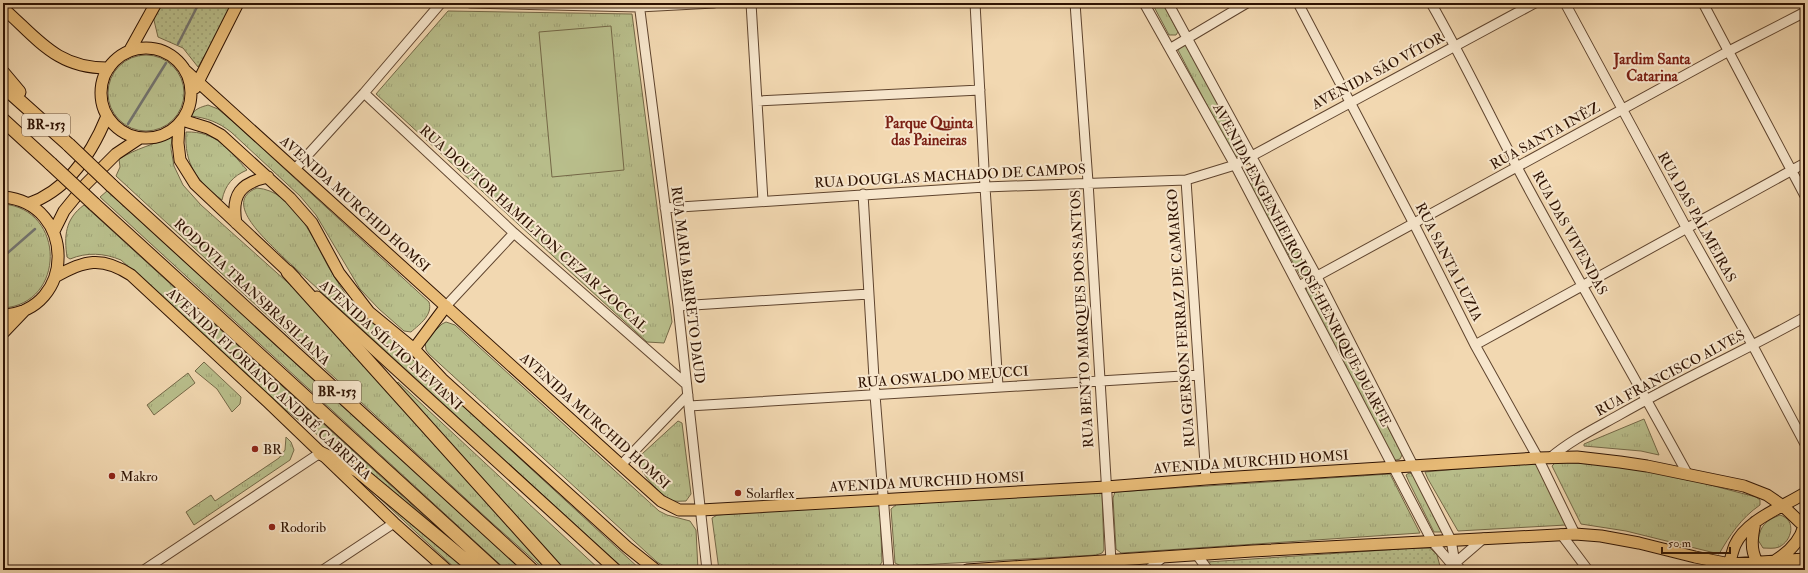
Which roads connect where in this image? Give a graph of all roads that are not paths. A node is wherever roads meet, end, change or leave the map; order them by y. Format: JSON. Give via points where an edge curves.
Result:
{"nodes":[{"id":1,"x":156,"y":3,"type":"edge"},
{"id":2,"x":238,"y":3,"type":"edge"},
{"id":3,"x":441,"y":3,"type":"edge"},
{"id":4,"x":470,"y":3,"type":"edge"},
{"id":5,"x":714,"y":3,"type":"edge"},
{"id":6,"x":751,"y":3,"type":"edge"},
{"id":7,"x":975,"y":3,"type":"edge"},
{"id":8,"x":1075,"y":3,"type":"edge"},
{"id":9,"x":1144,"y":3,"type":"edge"},
{"id":10,"x":1168,"y":3,"type":"edge"},
{"id":11,"x":1247,"y":3,"type":"edge"},
{"id":12,"x":1298,"y":3,"type":"edge"},
{"id":13,"x":1431,"y":3,"type":"edge"},
{"id":14,"x":1535,"y":3,"type":"edge"},
{"id":15,"x":1565,"y":3,"type":"edge"},
{"id":16,"x":1703,"y":3,"type":"edge"},
{"id":17,"x":639,"y":5,"type":"edge"},
{"id":18,"x":6,"y":8,"type":"edge"},
{"id":19,"x":1805,"y":12,"type":"edge"},
{"id":20,"x":1188,"y":38,"type":"junction"},
{"id":21,"x":1456,"y":45,"type":"junction"},
{"id":22,"x":1170,"y":48,"type":"junction"},
{"id":23,"x":130,"y":50,"type":"junction"},
{"id":24,"x":1729,"y":51,"type":"junction"},
{"id":25,"x":109,"y":68,"type":"junction"},
{"id":26,"x":186,"y":71,"type":"junction"},
{"id":27,"x":3,"y":73,"type":"edge"},
{"id":28,"x":198,"y":82,"type":"junction"},
{"id":29,"x":3,"y":86,"type":"edge"},
{"id":30,"x":980,"y":90,"type":"junction"},
{"id":31,"x":364,"y":93,"type":"junction"},
{"id":32,"x":757,"y":101,"type":"junction"},
{"id":33,"x":190,"y":102,"type":"junction"},
{"id":34,"x":1350,"y":102,"type":"junction"},
{"id":35,"x":23,"y":104,"type":"junction"},
{"id":36,"x":1622,"y":109,"type":"junction"},
{"id":37,"x":107,"y":116,"type":"junction"},
{"id":38,"x":3,"y":120,"type":"edge"},
{"id":39,"x":181,"y":122,"type":"junction"},
{"id":40,"x":140,"y":138,"type":"junction"},
{"id":41,"x":1252,"y":155,"type":"junction"},
{"id":42,"x":1805,"y":163,"type":"edge"},
{"id":43,"x":1235,"y":165,"type":"junction"},
{"id":44,"x":1517,"y":167,"type":"junction"},
{"id":45,"x":295,"y":169,"type":"junction"},
{"id":46,"x":1792,"y":171,"type":"junction"},
{"id":47,"x":268,"y":178,"type":"junction"},
{"id":48,"x":1186,"y":180,"type":"junction"},
{"id":49,"x":1088,"y":182,"type":"junction"},
{"id":50,"x":985,"y":186,"type":"junction"},
{"id":51,"x":863,"y":194,"type":"junction"},
{"id":52,"x":1805,"y":196,"type":"edge"},
{"id":53,"x":3,"y":197,"type":"edge"},
{"id":54,"x":763,"y":200,"type":"junction"},
{"id":55,"x":28,"y":204,"type":"junction"},
{"id":56,"x":664,"y":208,"type":"junction"},
{"id":57,"x":236,"y":223,"type":"junction"},
{"id":58,"x":1414,"y":224,"type":"junction"},
{"id":59,"x":1687,"y":228,"type":"junction"},
{"id":60,"x":54,"y":231,"type":"junction"},
{"id":61,"x":514,"y":233,"type":"junction"},
{"id":62,"x":288,"y":272,"type":"junction"},
{"id":63,"x":1316,"y":275,"type":"junction"},
{"id":64,"x":55,"y":277,"type":"junction"},
{"id":65,"x":1581,"y":285,"type":"junction"},
{"id":66,"x":1299,"y":286,"type":"junction"},
{"id":67,"x":869,"y":294,"type":"junction"},
{"id":68,"x":446,"y":306,"type":"junction"},
{"id":69,"x":678,"y":306,"type":"junction"},
{"id":70,"x":25,"y":310,"type":"junction"},
{"id":71,"x":3,"y":315,"type":"edge"},
{"id":72,"x":1805,"y":317,"type":"edge"},
{"id":73,"x":3,"y":333,"type":"edge"},
{"id":74,"x":1475,"y":345,"type":"junction"},
{"id":75,"x":1753,"y":346,"type":"junction"},
{"id":76,"x":414,"y":349,"type":"junction"},
{"id":77,"x":1199,"y":376,"type":"junction"},
{"id":78,"x":1099,"y":382,"type":"junction"},
{"id":79,"x":686,"y":384,"type":"junction"},
{"id":80,"x":998,"y":386,"type":"junction"},
{"id":81,"x":688,"y":395,"type":"junction"},
{"id":82,"x":875,"y":395,"type":"junction"},
{"id":83,"x":1647,"y":399,"type":"junction"},
{"id":84,"x":689,"y":406,"type":"junction"},
{"id":85,"x":1805,"y":444,"type":"edge"},
{"id":86,"x":320,"y":453,"type":"junction"},
{"id":87,"x":1538,"y":458,"type":"junction"},
{"id":88,"x":1550,"y":458,"type":"junction"},
{"id":89,"x":621,"y":465,"type":"junction"},
{"id":90,"x":1414,"y":466,"type":"junction"},
{"id":91,"x":1395,"y":468,"type":"junction"},
{"id":92,"x":1688,"y":475,"type":"junction"},
{"id":93,"x":1206,"y":479,"type":"junction"},
{"id":94,"x":1106,"y":487,"type":"junction"},
{"id":95,"x":1805,"y":493,"type":"edge"},
{"id":96,"x":884,"y":499,"type":"junction"},
{"id":97,"x":1783,"y":506,"type":"junction"},
{"id":98,"x":701,"y":510,"type":"junction"},
{"id":99,"x":1755,"y":522,"type":"junction"},
{"id":100,"x":394,"y":523,"type":"junction"},
{"id":101,"x":1804,"y":526,"type":"edge"},
{"id":102,"x":1560,"y":534,"type":"junction"},
{"id":103,"x":1575,"y":534,"type":"junction"},
{"id":104,"x":1484,"y":538,"type":"junction"},
{"id":105,"x":1451,"y":540,"type":"junction"},
{"id":106,"x":1432,"y":541,"type":"junction"},
{"id":107,"x":1197,"y":555,"type":"junction"},
{"id":108,"x":1162,"y":558,"type":"junction"},
{"id":109,"x":1805,"y":559,"type":"edge"},
{"id":110,"x":1775,"y":560,"type":"junction"},
{"id":111,"x":1111,"y":562,"type":"junction"},
{"id":112,"x":1758,"y":562,"type":"junction"},
{"id":113,"x":1458,"y":566,"type":"edge"},
{"id":114,"x":1729,"y":567,"type":"edge"},
{"id":115,"x":144,"y":570,"type":"edge"},
{"id":116,"x":323,"y":570,"type":"edge"},
{"id":117,"x":448,"y":570,"type":"edge"},
{"id":118,"x":477,"y":570,"type":"edge"},
{"id":119,"x":495,"y":570,"type":"edge"},
{"id":120,"x":532,"y":570,"type":"edge"},
{"id":121,"x":556,"y":570,"type":"edge"},
{"id":122,"x":616,"y":570,"type":"edge"},
{"id":123,"x":656,"y":570,"type":"edge"},
{"id":124,"x":707,"y":570,"type":"edge"},
{"id":125,"x":889,"y":570,"type":"edge"},
{"id":126,"x":967,"y":570,"type":"edge"},
{"id":127,"x":1148,"y":570,"type":"edge"},
{"id":128,"x":1208,"y":570,"type":"edge"},
{"id":129,"x":1447,"y":570,"type":"edge"},
{"id":130,"x":1588,"y":570,"type":"edge"}],
"edges":[{"from":1,"to":23,"type":"main road"},
{"from":2,"to":28,"type":"main road"},
{"from":3,"to":31,"type":"street"},
{"from":4,"to":17,"type":"street"},
{"from":5,"to":17,"type":"street"},
{"from":6,"to":32,"type":"street"},
{"from":7,"to":30,"type":"street"},
{"from":8,"to":49,"type":"street","name":"RUA BENTO MARQUES DOS SANTOS"},
{"from":9,"to":22,"type":"street","name":"AVENIDA ENGENHEIRO JOSÉ HENRIQUE DUARTE"},
{"from":10,"to":20,"type":"street","name":"AVENIDA ENGENHEIRO JOSÉ HENRIQUE DUARTE"},
{"from":11,"to":20,"type":"street"},
{"from":12,"to":34,"type":"street","name":"RUA SANTA LUZIA"},
{"from":13,"to":21,"type":"street","name":"RUA DAS VIVENDAS"},
{"from":14,"to":21,"type":"street","name":"AVENIDA SÃO VÍTOR"},
{"from":15,"to":36,"type":"street","name":"RUA DAS PALMEIRAS"},
{"from":16,"to":24,"type":"street"},
{"from":17,"to":56,"type":"street","name":"RUA MARIA BARRETO DAUD"},
{"from":18,"to":25,"type":"main road","via":[[44,48],[76,63],[94,68]]},
{"from":19,"to":24,"type":"street","name":"RUA SANTA INÊZ"},
{"from":20,"to":22,"type":"street"},
{"from":20,"to":41,"type":"street","name":"AVENIDA ENGENHEIRO JOSÉ HENRIQUE DUARTE"},
{"from":21,"to":34,"type":"street","name":"AVENIDA SÃO VÍTOR"},
{"from":21,"to":44,"type":"street","name":"RUA DAS VIVENDAS"},
{"from":22,"to":43,"type":"street","name":"AVENIDA ENGENHEIRO JOSÉ HENRIQUE DUARTE"},
{"from":23,"to":25,"type":"main road","via":[[114,60]]},
{"from":23,"to":26,"type":"main road","via":[[144,47],[165,52],[177,60]]},
{"from":24,"to":36,"type":"street","name":"RUA SANTA INÊZ"},
{"from":24,"to":46,"type":"street"},
{"from":25,"to":37,"type":"main road","via":[[102,81],[101,95]]},
{"from":26,"to":28,"type":"main road","name":"AVENIDA MURCHID HOMSI"},
{"from":26,"to":33,"type":"main road","via":[[190,84]]},
{"from":27,"to":35,"type":"highway","via":[[22,95]]},
{"from":28,"to":33,"type":"main road"},
{"from":28,"to":45,"type":"main road","name":"AVENIDA MURCHID HOMSI"},
{"from":29,"to":35,"type":"highway","name":"RODOVIA TRANSBRASILIANA","number":"BR-153"},
{"from":30,"to":32,"type":"street"},
{"from":30,"to":50,"type":"street"},
{"from":31,"to":45,"type":"street"},
{"from":31,"to":61,"type":"street","name":"RUA DOUTOR HAMILTON CEZAR ZOCCAL"},
{"from":32,"to":54,"type":"street"},
{"from":33,"to":39,"type":"main road"},
{"from":34,"to":41,"type":"street","name":"AVENIDA SÃO VÍTOR"},
{"from":34,"to":58,"type":"street","name":"RUA SANTA LUZIA"},
{"from":35,"to":120,"type":"highway","name":"RODOVIA TRANSBRASILIANA","number":"BR-153","bridge":true},
{"from":36,"to":44,"type":"street","name":"RUA SANTA INÊZ"},
{"from":36,"to":59,"type":"street","name":"RUA DAS PALMEIRAS"},
{"from":37,"to":40,"type":"main road","via":[[121,130]]},
{"from":37,"to":55,"type":"main road","via":[[97,141],[73,174],[41,200]]},
{"from":38,"to":119,"type":"highway","number":"BR-153","bridge":true},
{"from":39,"to":40,"type":"main road","via":[[161,136]]},
{"from":39,"to":47,"type":"main road","via":[[208,128],[221,136]]},
{"from":39,"to":57,"type":"main road","name":"AVENIDA SÍLVIO NEVIANI","via":[[180,160],[185,170],[195,184]]},
{"from":40,"to":60,"type":"main road","via":[[116,154],[86,184],[64,211]]},
{"from":41,"to":43,"type":"street","name":"AVENIDA SÃO VÍTOR"},
{"from":41,"to":63,"type":"street","name":"AVENIDA ENGENHEIRO JOSÉ HENRIQUE DUARTE"},
{"from":42,"to":46,"type":"street"},
{"from":43,"to":48,"type":"street","name":"RUA DOUGLAS MACHADO DE CAMPOS"},
{"from":43,"to":66,"type":"street","name":"AVENIDA ENGENHEIRO JOSÉ HENRIQUE DUARTE"},
{"from":44,"to":58,"type":"street","name":"RUA SANTA INÊZ"},
{"from":44,"to":65,"type":"street","name":"RUA DAS VIVENDAS"},
{"from":45,"to":68,"type":"main road","name":"AVENIDA MURCHID HOMSI"},
{"from":46,"to":52,"type":"street"},
{"from":46,"to":59,"type":"street"},
{"from":47,"to":57,"type":"main road","via":[[253,181],[243,188],[236,198],[233,210]]},
{"from":47,"to":76,"type":"main road","via":[[312,223],[339,273],[369,312]]},
{"from":48,"to":49,"type":"street","name":"RUA DOUGLAS MACHADO DE CAMPOS"},
{"from":48,"to":77,"type":"street","name":"RUA GERSON FERRAZ DE CAMARGO"},
{"from":49,"to":50,"type":"street","name":"RUA DOUGLAS MACHADO DE CAMPOS"},
{"from":49,"to":78,"type":"street","name":"RUA BENTO MARQUES DOS SANTOS"},
{"from":50,"to":51,"type":"street","name":"RUA DOUGLAS MACHADO DE CAMPOS"},
{"from":50,"to":80,"type":"street"},
{"from":51,"to":54,"type":"street","name":"RUA DOUGLAS MACHADO DE CAMPOS"},
{"from":51,"to":67,"type":"street"},
{"from":53,"to":55,"type":"main road"},
{"from":54,"to":56,"type":"street","name":"RUA DOUGLAS MACHADO DE CAMPOS"},
{"from":55,"to":60,"type":"main road","via":[[43,216]]},
{"from":56,"to":69,"type":"street","name":"RUA MARIA BARRETO DAUD"},
{"from":57,"to":62,"type":"main road","name":"AVENIDA SÍLVIO NEVIANI"},
{"from":58,"to":63,"type":"street","name":"RUA SANTA INÊZ"},
{"from":58,"to":74,"type":"street","name":"RUA SANTA LUZIA"},
{"from":59,"to":65,"type":"street"},
{"from":59,"to":75,"type":"street","name":"RUA DAS PALMEIRAS"},
{"from":60,"to":64,"type":"main road","via":[[59,250]]},
{"from":61,"to":68,"type":"street"},
{"from":61,"to":79,"type":"street","name":"RUA DOUTOR HAMILTON CEZAR ZOCCAL"},
{"from":62,"to":121,"type":"highway"},
{"from":62,"to":122,"type":"main road","name":"AVENIDA SÍLVIO NEVIANI"},
{"from":63,"to":66,"type":"street","name":"RUA SANTA INÊZ"},
{"from":63,"to":90,"type":"street","name":"AVENIDA ENGENHEIRO JOSÉ HENRIQUE DUARTE"},
{"from":64,"to":70,"type":"main road","via":[[40,300]]},
{"from":64,"to":86,"type":"main road","name":"AVENIDA FLORIANO ANDRÉ CABRERA","via":[[85,263],[117,266],[131,275]]},
{"from":65,"to":74,"type":"street"},
{"from":65,"to":83,"type":"street","name":"RUA DAS VIVENDAS"},
{"from":66,"to":91,"type":"street","name":"AVENIDA ENGENHEIRO JOSÉ HENRIQUE DUARTE"},
{"from":67,"to":69,"type":"street"},
{"from":67,"to":82,"type":"street"},
{"from":68,"to":76,"type":"main road"},
{"from":68,"to":89,"type":"main road","name":"AVENIDA MURCHID HOMSI"},
{"from":69,"to":79,"type":"street","name":"RUA MARIA BARRETO DAUD"},
{"from":70,"to":71,"type":"main road"},
{"from":70,"to":73,"type":"main road"},
{"from":72,"to":75,"type":"street","name":"RUA FRANCISCO ALVES"},
{"from":74,"to":87,"type":"street","name":"RUA SANTA LUZIA"},
{"from":75,"to":83,"type":"street","name":"RUA FRANCISCO ALVES"},
{"from":75,"to":85,"type":"street","name":"RUA DAS PALMEIRAS"},
{"from":76,"to":123,"type":"main road","via":[[442,379],[627,547]]},
{"from":77,"to":78,"type":"street","name":"RUA OSWALDO MEUCCI"},
{"from":77,"to":93,"type":"street","name":"RUA GERSON FERRAZ DE CAMARGO"},
{"from":78,"to":80,"type":"street","name":"RUA OSWALDO MEUCCI"},
{"from":78,"to":94,"type":"street","name":"RUA BENTO MARQUES DOS SANTOS"},
{"from":79,"to":81,"type":"street","name":"RUA MARIA BARRETO DAUD"},
{"from":80,"to":82,"type":"street","name":"RUA OSWALDO MEUCCI"},
{"from":81,"to":84,"type":"street","name":"RUA MARIA BARRETO DAUD"},
{"from":81,"to":89,"type":"street"},
{"from":82,"to":84,"type":"street","name":"RUA OSWALDO MEUCCI"},
{"from":82,"to":96,"type":"street"},
{"from":83,"to":88,"type":"street","name":"RUA FRANCISCO ALVES","via":[[1563,447]]},
{"from":83,"to":92,"type":"street","name":"RUA DAS VIVENDAS"},
{"from":84,"to":98,"type":"street","name":"RUA MARIA BARRETO DAUD"},
{"from":86,"to":100,"type":"main road","name":"AVENIDA FLORIANO ANDRÉ CABRERA"},
{"from":86,"to":115,"type":"street"},
{"from":86,"to":118,"type":"highway","via":[[357,470]]},
{"from":87,"to":88,"type":"main road","name":"AVENIDA MURCHID HOMSI"},
{"from":87,"to":90,"type":"main road","name":"AVENIDA MURCHID HOMSI"},
{"from":87,"to":103,"type":"street","name":"RUA SANTA LUZIA"},
{"from":88,"to":92,"type":"main road","name":"AVENIDA MURCHID HOMSI","via":[[1577,457],[1620,462]]},
{"from":89,"to":98,"type":"main road","name":"AVENIDA MURCHID HOMSI","via":[[661,501],[679,510]]},
{"from":90,"to":91,"type":"main road","name":"AVENIDA MURCHID HOMSI"},
{"from":90,"to":105,"type":"street","name":"AVENIDA ENGENHEIRO JOSÉ HENRIQUE DUARTE"},
{"from":91,"to":93,"type":"main road","name":"AVENIDA MURCHID HOMSI"},
{"from":91,"to":106,"type":"street","name":"AVENIDA ENGENHEIRO JOSÉ HENRIQUE DUARTE"},
{"from":92,"to":97,"type":"main road","name":"AVENIDA MURCHID HOMSI","via":[[1757,490]]},
{"from":93,"to":94,"type":"main road","name":"AVENIDA MURCHID HOMSI"},
{"from":94,"to":96,"type":"main road","name":"AVENIDA MURCHID HOMSI"},
{"from":94,"to":111,"type":"street","name":"RUA BENTO MARQUES DOS SANTOS"},
{"from":95,"to":97,"type":"main road"},
{"from":96,"to":98,"type":"main road","name":"AVENIDA MURCHID HOMSI"},
{"from":96,"to":125,"type":"street"},
{"from":97,"to":99,"type":"main road"},
{"from":97,"to":101,"type":"main road","name":"AVENIDA MURCHID HOMSI"},
{"from":98,"to":124,"type":"street","name":"RUA MARIA BARRETO DAUD"},
{"from":99,"to":112,"type":"main road","via":[[1752,548]]},
{"from":99,"to":114,"type":"main road","via":[[1735,544]]},
{"from":100,"to":116,"type":"street"},
{"from":100,"to":117,"type":"main road","name":"AVENIDA FLORIANO ANDRÉ CABRERA"},
{"from":101,"to":110,"type":"main road","via":[[1795,545]]},
{"from":102,"to":103,"type":"main road"},
{"from":102,"to":104,"type":"main road"},
{"from":102,"to":130,"type":"street"},
{"from":103,"to":114,"type":"main road","via":[[1639,543]]},
{"from":104,"to":105,"type":"main road"},
{"from":104,"to":113,"type":"street"},
{"from":105,"to":106,"type":"main road"},
{"from":105,"to":113,"type":"street","name":"AVENIDA ENGENHEIRO JOSÉ HENRIQUE DUARTE"},
{"from":106,"to":107,"type":"main road"},
{"from":106,"to":113,"type":"street","name":"AVENIDA ENGENHEIRO JOSÉ HENRIQUE DUARTE","via":[[1449,561]]},
{"from":107,"to":108,"type":"main road"},
{"from":107,"to":128,"type":"street"},
{"from":108,"to":111,"type":"main road"},
{"from":108,"to":127,"type":"street"},
{"from":109,"to":110,"type":"main road"},
{"from":110,"to":112,"type":"main road"},
{"from":111,"to":126,"type":"main road"},
{"from":112,"to":114,"type":"main road"},
{"from":113,"to":129,"type":"street"}]}
